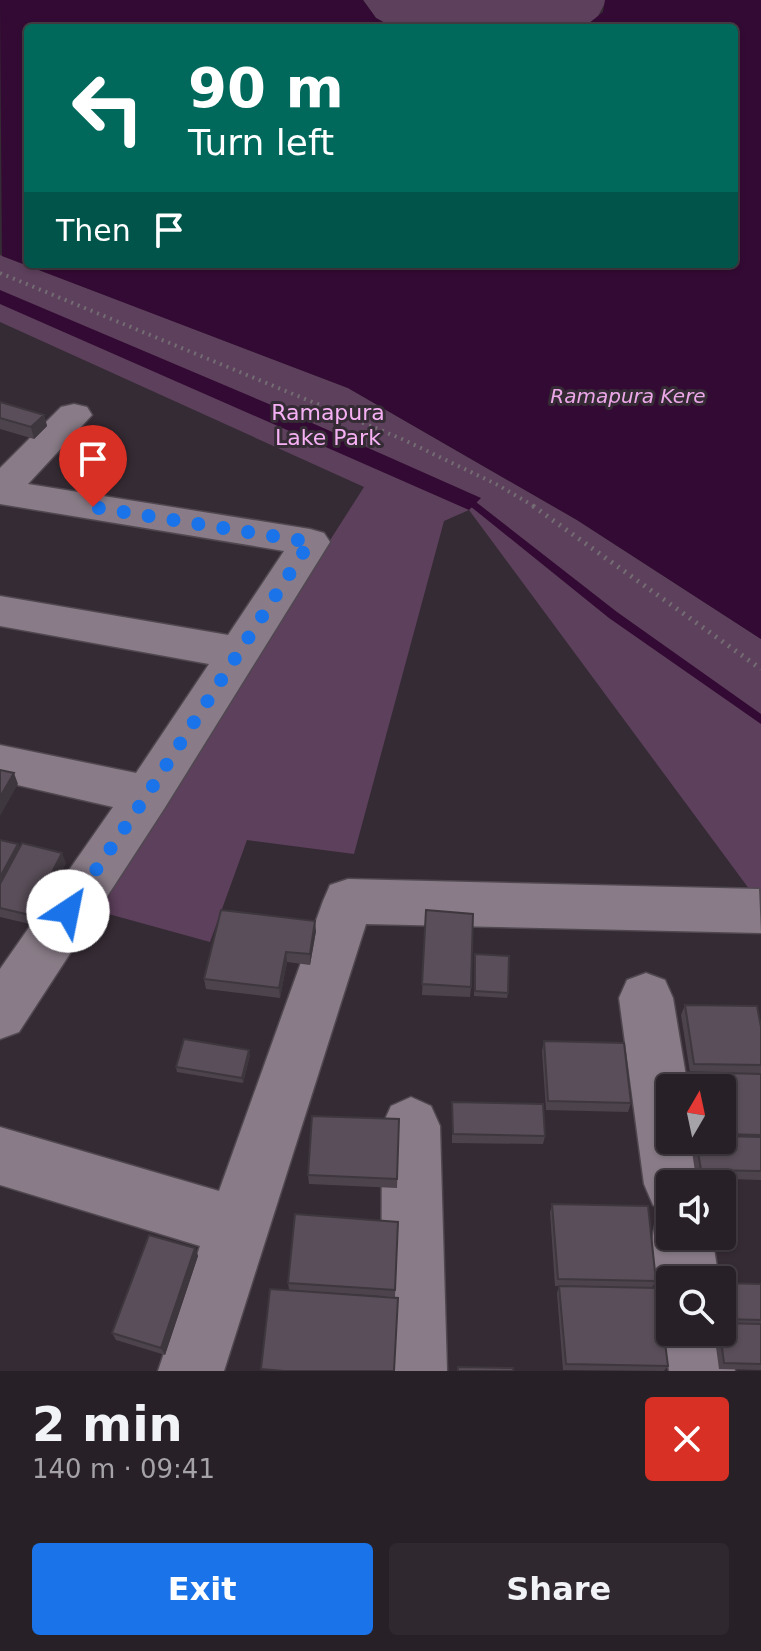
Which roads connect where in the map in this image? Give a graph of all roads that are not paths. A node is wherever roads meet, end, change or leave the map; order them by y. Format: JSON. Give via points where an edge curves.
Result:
{"nodes":[{"id":1,"x":74,"y":415,"type":"dead end"},
{"id":2,"x":0,"y":491,"type":"edge"},
{"id":3,"x":0,"y":611,"type":"edge"},
{"id":4,"x":238,"y":653,"type":"junction"},
{"id":5,"x":0,"y":763,"type":"edge"},
{"id":6,"x":147,"y":795,"type":"junction"},
{"id":7,"x":759,"y":911,"type":"dead end"},
{"id":8,"x":18,"y":953,"type":"edge"},
{"id":9,"x":646,"y":998,"type":"dead end"},
{"id":10,"x":0,"y":1014,"type":"edge"},
{"id":11,"x":411,"y":1126,"type":"dead end"},
{"id":12,"x":0,"y":1156,"type":"edge"},
{"id":13,"x":672,"y":1170,"type":"edge"},
{"id":14,"x":237,"y":1227,"type":"junction"},
{"id":15,"x":698,"y":1346,"type":"edge"},
{"id":16,"x":191,"y":1371,"type":"edge"},
{"id":17,"x":414,"y":1371,"type":"edge"},
{"id":18,"x":702,"y":1371,"type":"edge"}],
"edges":[{"from":1,"to":2,"type":"street"},
{"from":2,"to":4,"type":"street","via":[[310,542]]},
{"from":3,"to":4,"type":"street"},
{"from":4,"to":6,"type":"street"},
{"from":5,"to":6,"type":"street"},
{"from":6,"to":8,"type":"street"},
{"from":7,"to":14,"type":"street","via":[[348,901]]},
{"from":8,"to":10,"type":"street"},
{"from":9,"to":13,"type":"street"},
{"from":11,"to":17,"type":"street"},
{"from":12,"to":14,"type":"street"},
{"from":14,"to":16,"type":"street"},
{"from":15,"to":18,"type":"street"}]}
